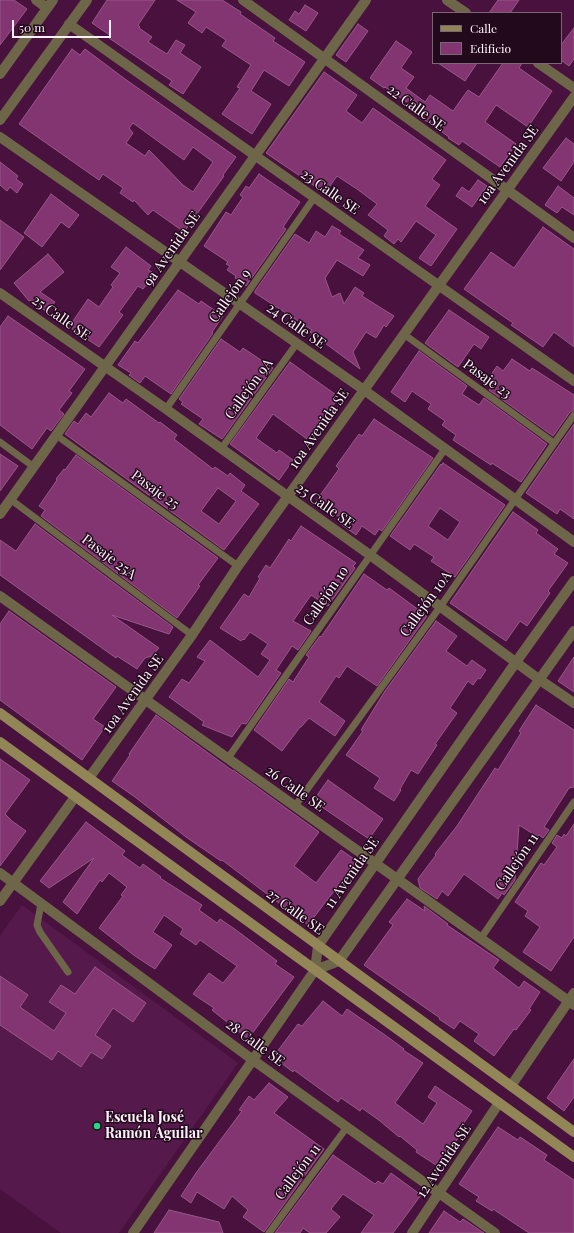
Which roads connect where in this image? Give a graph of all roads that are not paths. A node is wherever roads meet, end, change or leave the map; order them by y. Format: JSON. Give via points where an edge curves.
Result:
{"nodes":[{"id":1,"x":36,"y":0,"type":"edge"},
{"id":2,"x":87,"y":0,"type":"edge"},
{"id":3,"x":242,"y":0,"type":"edge"},
{"id":4,"x":366,"y":0,"type":"edge"},
{"id":5,"x":447,"y":0,"type":"edge"},
{"id":6,"x":50,"y":4,"type":"edge"},
{"id":7,"x":465,"y":12,"type":"edge"},
{"id":8,"x":69,"y":24,"type":"junction"},
{"id":9,"x":324,"y":59,"type":"junction"},
{"id":10,"x":539,"y":64,"type":"edge"},
{"id":11,"x":0,"y":74,"type":"edge"},
{"id":12,"x":574,"y":88,"type":"edge"},
{"id":13,"x":574,"y":97,"type":"edge"},
{"id":14,"x":0,"y":120,"type":"edge"},
{"id":15,"x":0,"y":137,"type":"edge"},
{"id":16,"x":255,"y":156,"type":"junction"},
{"id":17,"x":507,"y":190,"type":"junction"},
{"id":18,"x":314,"y":198,"type":"junction"},
{"id":19,"x":574,"y":238,"type":"edge"},
{"id":20,"x":180,"y":262,"type":"junction"},
{"id":21,"x":439,"y":286,"type":"junction"},
{"id":22,"x":0,"y":293,"type":"edge"},
{"id":23,"x":240,"y":304,"type":"junction"},
{"id":24,"x":405,"y":335,"type":"junction"},
{"id":25,"x":297,"y":343,"type":"junction"},
{"id":26,"x":105,"y":366,"type":"junction"},
{"id":27,"x":574,"y":381,"type":"edge"},
{"id":28,"x":364,"y":390,"type":"junction"},
{"id":29,"x":166,"y":409,"type":"junction"},
{"id":30,"x":574,"y":415,"type":"edge"},
{"id":31,"x":56,"y":435,"type":"junction"},
{"id":32,"x":0,"y":442,"type":"edge"},
{"id":33,"x":554,"y":443,"type":"junction"},
{"id":34,"x":445,"y":448,"type":"junction"},
{"id":35,"x":221,"y":449,"type":"junction"},
{"id":36,"x":34,"y":467,"type":"junction"},
{"id":37,"x":288,"y":497,"type":"junction"},
{"id":38,"x":10,"y":499,"type":"junction"},
{"id":39,"x":515,"y":500,"type":"junction"},
{"id":40,"x":0,"y":514,"type":"edge"},
{"id":41,"x":574,"y":542,"type":"edge"},
{"id":42,"x":370,"y":556,"type":"junction"},
{"id":43,"x":238,"y":566,"type":"junction"},
{"id":44,"x":574,"y":581,"type":"edge"},
{"id":45,"x":0,"y":596,"type":"edge"},
{"id":46,"x":440,"y":607,"type":"junction"},
{"id":47,"x":574,"y":631,"type":"edge"},
{"id":48,"x":192,"y":634,"type":"junction"},
{"id":49,"x":516,"y":662,"type":"junction"},
{"id":50,"x":540,"y":680,"type":"junction"},
{"id":51,"x":145,"y":700,"type":"junction"},
{"id":52,"x":574,"y":703,"type":"edge"},
{"id":53,"x":0,"y":714,"type":"edge"},
{"id":54,"x":0,"y":742,"type":"edge"},
{"id":55,"x":228,"y":758,"type":"junction"},
{"id":56,"x":89,"y":778,"type":"junction"},
{"id":57,"x":75,"y":797,"type":"junction"},
{"id":58,"x":574,"y":802,"type":"edge"},
{"id":59,"x":295,"y":806,"type":"junction"},
{"id":60,"x":376,"y":864,"type":"junction"},
{"id":61,"x":0,"y":873,"type":"edge"},
{"id":62,"x":398,"y":880,"type":"junction"},
{"id":63,"x":14,"y":883,"type":"junction"},
{"id":64,"x":0,"y":901,"type":"edge"},
{"id":65,"x":41,"y":904,"type":"junction"},
{"id":66,"x":480,"y":938,"type":"junction"},
{"id":67,"x":318,"y":946,"type":"junction"},
{"id":68,"x":339,"y":961,"type":"junction"},
{"id":69,"x":315,"y":970,"type":"junction"},
{"id":70,"x":68,"y":972,"type":"dead end"},
{"id":71,"x":572,"y":999,"type":"edge"},
{"id":72,"x":253,"y":1060,"type":"junction"},
{"id":73,"x":511,"y":1086,"type":"junction"},
{"id":74,"x":499,"y":1103,"type":"junction"},
{"id":75,"x":347,"y":1127,"type":"junction"},
{"id":76,"x":574,"y":1132,"type":"edge"},
{"id":77,"x":574,"y":1157,"type":"edge"},
{"id":78,"x":440,"y":1193,"type":"junction"},
{"id":79,"x":133,"y":1233,"type":"edge"},
{"id":80,"x":269,"y":1233,"type":"edge"},
{"id":81,"x":412,"y":1233,"type":"edge"},
{"id":82,"x":495,"y":1233,"type":"edge"}],
"edges":[{"from":1,"to":6,"type":"street"},
{"from":2,"to":8,"type":"street"},
{"from":3,"to":9,"type":"street","name":"22 Calle SE"},
{"from":4,"to":9,"type":"street","name":"9a Avenida SE"},
{"from":5,"to":7,"type":"street"},
{"from":6,"to":11,"type":"street"},
{"from":8,"to":14,"type":"street"},
{"from":8,"to":16,"type":"street","name":"23 Calle SE"},
{"from":9,"to":16,"type":"street","name":"9a Avenida SE"},
{"from":9,"to":17,"type":"street","name":"22 Calle SE"},
{"from":10,"to":12,"type":"street"},
{"from":13,"to":17,"type":"street","name":"10a Avenida SE"},
{"from":15,"to":20,"type":"street","name":"24 Calle SE"},
{"from":16,"to":18,"type":"street","name":"23 Calle SE"},
{"from":16,"to":20,"type":"street","name":"9a Avenida SE"},
{"from":17,"to":19,"type":"street","name":"22 Calle SE"},
{"from":17,"to":21,"type":"street","name":"10a Avenida SE"},
{"from":18,"to":21,"type":"street","name":"23 Calle SE"},
{"from":18,"to":23,"type":"lane","name":"Callejón 9"},
{"from":20,"to":23,"type":"street","name":"24 Calle SE"},
{"from":20,"to":26,"type":"street","name":"9a Avenida SE"},
{"from":21,"to":24,"type":"street","name":"10a Avenida SE"},
{"from":21,"to":27,"type":"street","name":"23 Calle SE"},
{"from":22,"to":26,"type":"street","name":"25 Calle SE"},
{"from":23,"to":25,"type":"street","name":"24 Calle SE"},
{"from":23,"to":29,"type":"lane","name":"Callejón 9"},
{"from":24,"to":28,"type":"street","name":"10a Avenida SE"},
{"from":24,"to":33,"type":"lane","name":"Pasaje 23"},
{"from":25,"to":28,"type":"street","name":"24 Calle SE"},
{"from":25,"to":35,"type":"lane","name":"Callejón 9A"},
{"from":26,"to":29,"type":"street","name":"25 Calle SE"},
{"from":26,"to":31,"type":"street","name":"9a Avenida SE"},
{"from":28,"to":34,"type":"street","name":"24 Calle SE"},
{"from":28,"to":37,"type":"street","name":"10a Avenida SE"},
{"from":29,"to":35,"type":"street","name":"25 Calle SE"},
{"from":30,"to":33,"type":"lane","name":"Callejón 10A"},
{"from":31,"to":36,"type":"street","name":"9a Avenida SE"},
{"from":31,"to":43,"type":"lane","name":"Pasaje 25"},
{"from":32,"to":36,"type":"lane"},
{"from":33,"to":39,"type":"lane","name":"Callejón 10A"},
{"from":34,"to":39,"type":"street","name":"24 Calle SE"},
{"from":34,"to":42,"type":"lane","name":"Callejón 10"},
{"from":35,"to":37,"type":"street","name":"25 Calle SE"},
{"from":36,"to":38,"type":"street","name":"9a Avenida SE"},
{"from":37,"to":42,"type":"street","name":"25 Calle SE"},
{"from":37,"to":43,"type":"street","name":"10a Avenida SE"},
{"from":38,"to":40,"type":"street","name":"9a Avenida SE"},
{"from":38,"to":48,"type":"lane","name":"Pasaje 25A"},
{"from":39,"to":41,"type":"street","name":"24 Calle SE"},
{"from":39,"to":46,"type":"lane","name":"Callejón 10A"},
{"from":42,"to":46,"type":"street","name":"25 Calle SE"},
{"from":42,"to":55,"type":"lane","name":"Callejón 10"},
{"from":43,"to":48,"type":"street","name":"10a Avenida SE"},
{"from":44,"to":49,"type":"street","name":"11 Avenida SE"},
{"from":45,"to":51,"type":"street","name":"26 Calle SE"},
{"from":46,"to":49,"type":"street","name":"25 Calle SE"},
{"from":46,"to":59,"type":"lane","name":"Callejón 10A"},
{"from":47,"to":50,"type":"street"},
{"from":48,"to":51,"type":"street","name":"10a Avenida SE"},
{"from":49,"to":50,"type":"street","name":"25 Calle SE"},
{"from":49,"to":60,"type":"street","name":"11 Avenida SE"},
{"from":50,"to":52,"type":"street","name":"25 Calle SE"},
{"from":50,"to":62,"type":"street"},
{"from":51,"to":55,"type":"street","name":"26 Calle SE"},
{"from":51,"to":56,"type":"street","name":"10a Avenida SE"},
{"from":53,"to":56,"type":"main road","name":"27 Calle SE"},
{"from":54,"to":57,"type":"main road"},
{"from":55,"to":59,"type":"street","name":"26 Calle SE"},
{"from":56,"to":67,"type":"main road","name":"27 Calle SE"},
{"from":57,"to":63,"type":"street"},
{"from":57,"to":69,"type":"main road"},
{"from":58,"to":66,"type":"lane","name":"Callejón 11"},
{"from":59,"to":60,"type":"street","name":"26 Calle SE"},
{"from":60,"to":62,"type":"street","name":"26 Calle SE"},
{"from":60,"to":67,"type":"street","name":"11 Avenida SE"},
{"from":61,"to":63,"type":"street","name":"28 Calle SE"},
{"from":62,"to":66,"type":"street","name":"26 Calle SE"},
{"from":62,"to":68,"type":"street"},
{"from":63,"to":64,"type":"street"},
{"from":63,"to":65,"type":"street","name":"28 Calle SE"},
{"from":65,"to":70,"type":"lane","via":[[37,925]]},
{"from":65,"to":72,"type":"street","name":"28 Calle SE"},
{"from":66,"to":71,"type":"street","name":"26 Calle SE"},
{"from":67,"to":68,"type":"main road","name":"27 Calle SE"},
{"from":67,"to":69,"type":"street","name":"11 Avenida SE"},
{"from":68,"to":69,"type":"street"},
{"from":68,"to":73,"type":"main road","name":"27 Calle SE"},
{"from":69,"to":72,"type":"street"},
{"from":69,"to":74,"type":"main road"},
{"from":71,"to":73,"type":"street"},
{"from":72,"to":75,"type":"street","name":"28 Calle SE"},
{"from":72,"to":79,"type":"street"},
{"from":73,"to":76,"type":"main road","name":"27 Calle SE"},
{"from":74,"to":77,"type":"main road"},
{"from":74,"to":78,"type":"street","name":"12 Avenida SE"},
{"from":75,"to":78,"type":"street","name":"28 Calle SE"},
{"from":75,"to":80,"type":"lane","name":"Callejón 11"},
{"from":78,"to":81,"type":"street","name":"12 Avenida SE"},
{"from":78,"to":82,"type":"street","name":"28 Calle SE"}]}
